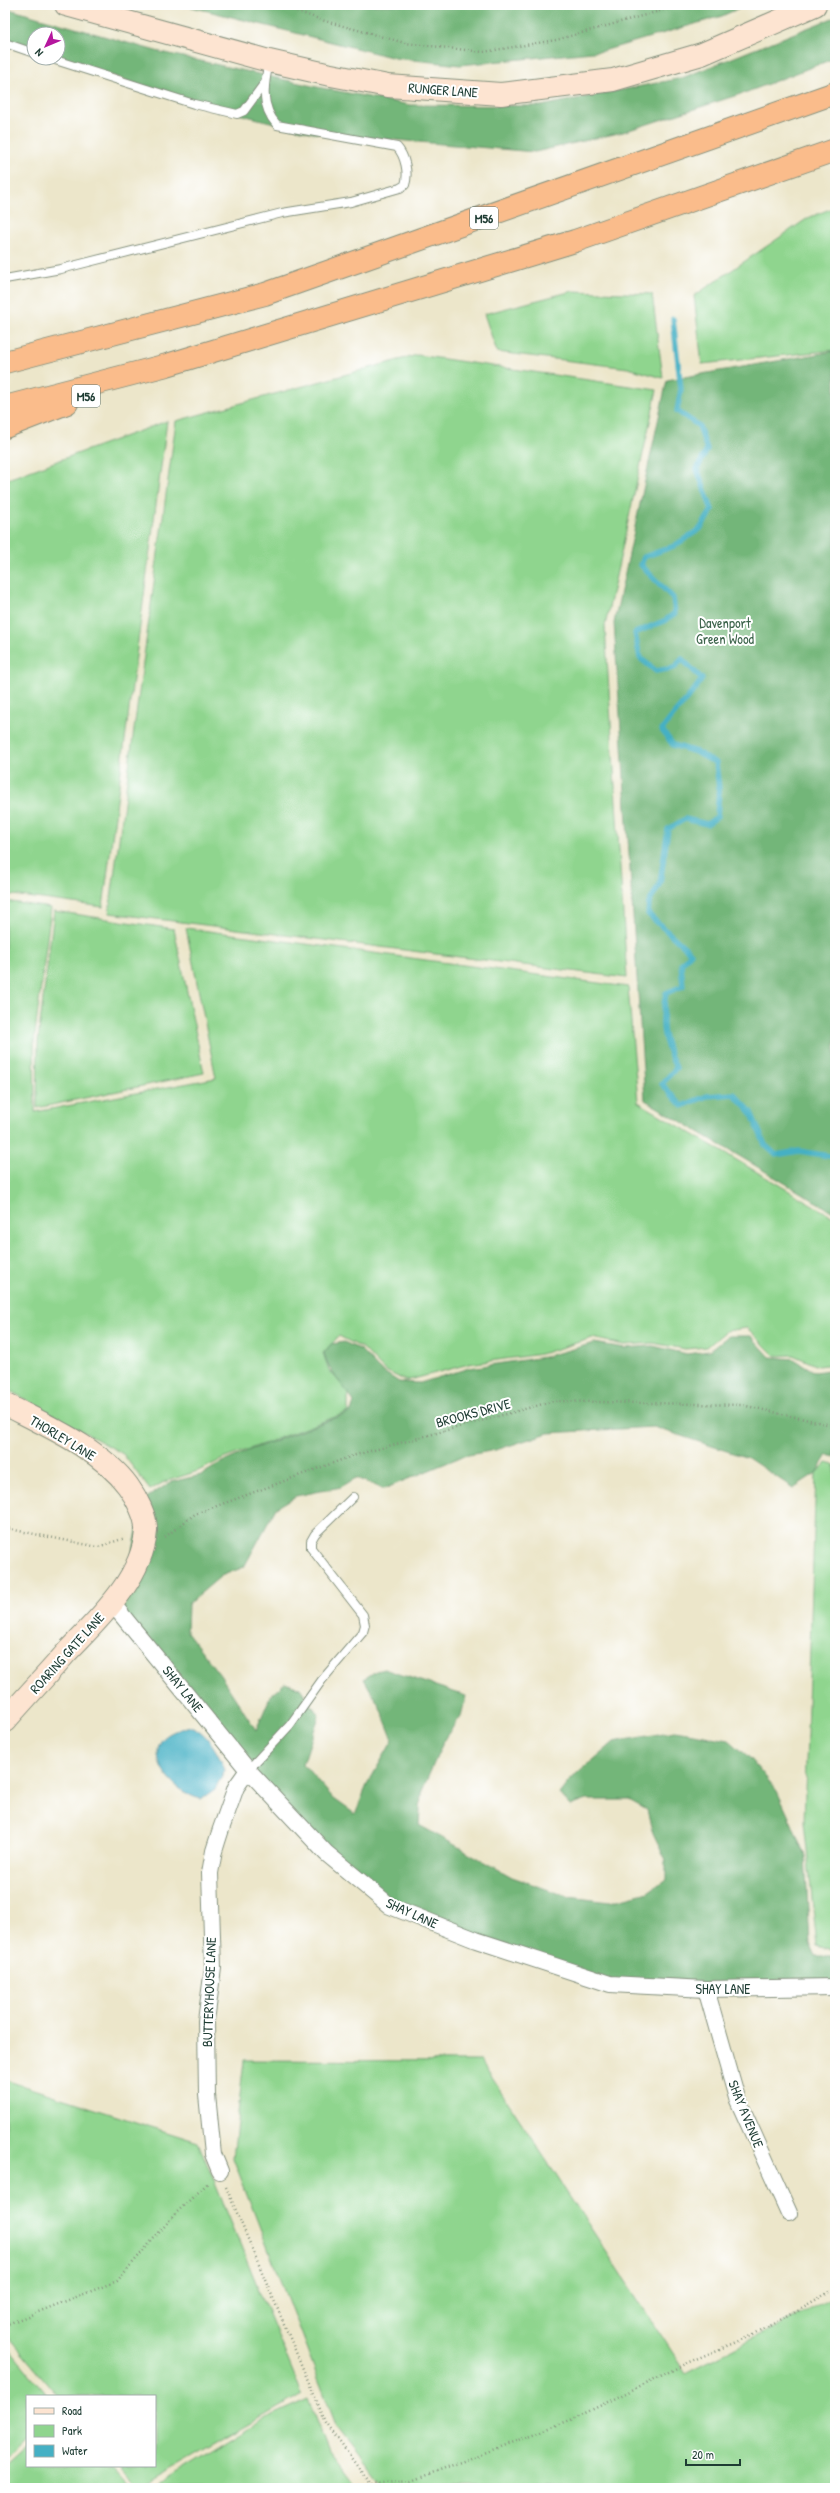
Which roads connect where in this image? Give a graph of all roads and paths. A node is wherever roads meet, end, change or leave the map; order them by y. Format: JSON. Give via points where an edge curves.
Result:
{"nodes":[{"id":1,"x":66,"y":5,"type":"edge"},
{"id":2,"x":278,"y":5,"type":"edge"},
{"id":3,"x":681,"y":5,"type":"edge"},
{"id":4,"x":815,"y":5,"type":"edge"},
{"id":5,"x":5,"y":43,"type":"edge"},
{"id":6,"x":26,"y":50,"type":"edge"},
{"id":7,"x":269,"y":61,"type":"junction"},
{"id":8,"x":66,"y":63,"type":"edge"},
{"id":9,"x":263,"y":85,"type":"junction"},
{"id":10,"x":835,"y":93,"type":"edge"},
{"id":11,"x":835,"y":150,"type":"edge"},
{"id":12,"x":5,"y":279,"type":"edge"},
{"id":13,"x":129,"y":331,"type":"junction"},
{"id":14,"x":5,"y":346,"type":"edge"},
{"id":15,"x":5,"y":362,"type":"edge"},
{"id":16,"x":167,"y":364,"type":"junction"},
{"id":17,"x":5,"y":406,"type":"edge"},
{"id":18,"x":5,"y":427,"type":"edge"},
{"id":19,"x":5,"y":1404,"type":"edge"},
{"id":20,"x":835,"y":1426,"type":"edge"},
{"id":21,"x":353,"y":1497,"type":"dead end"},
{"id":22,"x":5,"y":1528,"type":"edge"},
{"id":23,"x":146,"y":1531,"type":"junction"},
{"id":24,"x":140,"y":1557,"type":"junction"},
{"id":25,"x":112,"y":1602,"type":"junction"},
{"id":26,"x":5,"y":1721,"type":"edge"},
{"id":27,"x":248,"y":1770,"type":"junction"},
{"id":28,"x":835,"y":1987,"type":"edge"},
{"id":29,"x":706,"y":1989,"type":"junction"},
{"id":30,"x":220,"y":2171,"type":"junction"},
{"id":31,"x":789,"y":2213,"type":"dead end"},
{"id":32,"x":835,"y":2289,"type":"edge"},
{"id":33,"x":5,"y":2325,"type":"edge"},
{"id":34,"x":370,"y":2484,"type":"junction"},
{"id":35,"x":373,"y":2488,"type":"edge"}],
"edges":[{"from":1,"to":7,"type":"street","name":"RUNGER LANE"},
{"from":2,"to":3,"type":"path","via":[[405,43],[483,52],[556,40]]},
{"from":4,"to":7,"type":"street","name":"RUNGER LANE","via":[[702,54],[613,80],[501,94],[388,86]]},
{"from":5,"to":6,"type":"lane"},
{"from":7,"to":9,"type":"lane"},
{"from":8,"to":9,"type":"lane","via":[[194,104],[237,114],[244,111]]},
{"from":9,"to":12,"type":"lane","via":[[270,118],[277,125],[397,147],[404,157],[405,185],[351,202],[282,213],[61,269]]},
{"from":10,"to":13,"type":"highway","number":"M56","via":[[265,294]]},
{"from":11,"to":16,"type":"highway","number":"M56","via":[[575,241]]},
{"from":13,"to":14,"type":"highway","number":"M56"},
{"from":13,"to":15,"type":"highway","number":"M56"},
{"from":16,"to":17,"type":"highway","number":"M56"},
{"from":16,"to":18,"type":"highway","number":"M56"},
{"from":19,"to":23,"type":"street","name":"THORLEY LANE","via":[[79,1444],[108,1466],[128,1486],[140,1507]]},
{"from":20,"to":24,"type":"path","name":"BROOKS DRIVE","via":[[742,1405],[554,1402],[352,1456],[202,1511]]},
{"from":21,"to":27,"type":"lane","via":[[315,1534],[311,1548],[363,1615],[364,1632],[322,1680],[286,1730]]},
{"from":22,"to":23,"type":"path","via":[[98,1546]]},
{"from":23,"to":24,"type":"street","name":"THORLEY LANE"},
{"from":24,"to":25,"type":"street","name":"THORLEY LANE"},
{"from":25,"to":26,"type":"street","name":"ROARING GATE LANE"},
{"from":25,"to":27,"type":"street","name":"SHAY LANE"},
{"from":27,"to":29,"type":"street","name":"SHAY LANE","via":[[326,1854],[390,1906],[476,1940],[610,1984]]},
{"from":27,"to":30,"type":"street","name":"BUTTERYHOUSE LANE","via":[[236,1787],[223,1822],[210,1873],[213,1968],[206,2021],[207,2095],[213,2154]]},
{"from":28,"to":29,"type":"street","name":"SHAY LANE"},
{"from":29,"to":31,"type":"street","name":"SHAY AVENUE","via":[[737,2098]]},
{"from":30,"to":33,"type":"path","via":[[175,2214],[117,2281]]},
{"from":30,"to":34,"type":"path","via":[[326,2423]]},
{"from":32,"to":34,"type":"path","via":[[755,2334],[689,2362],[573,2419],[411,2481]]},
{"from":34,"to":35,"type":"path"}]}
